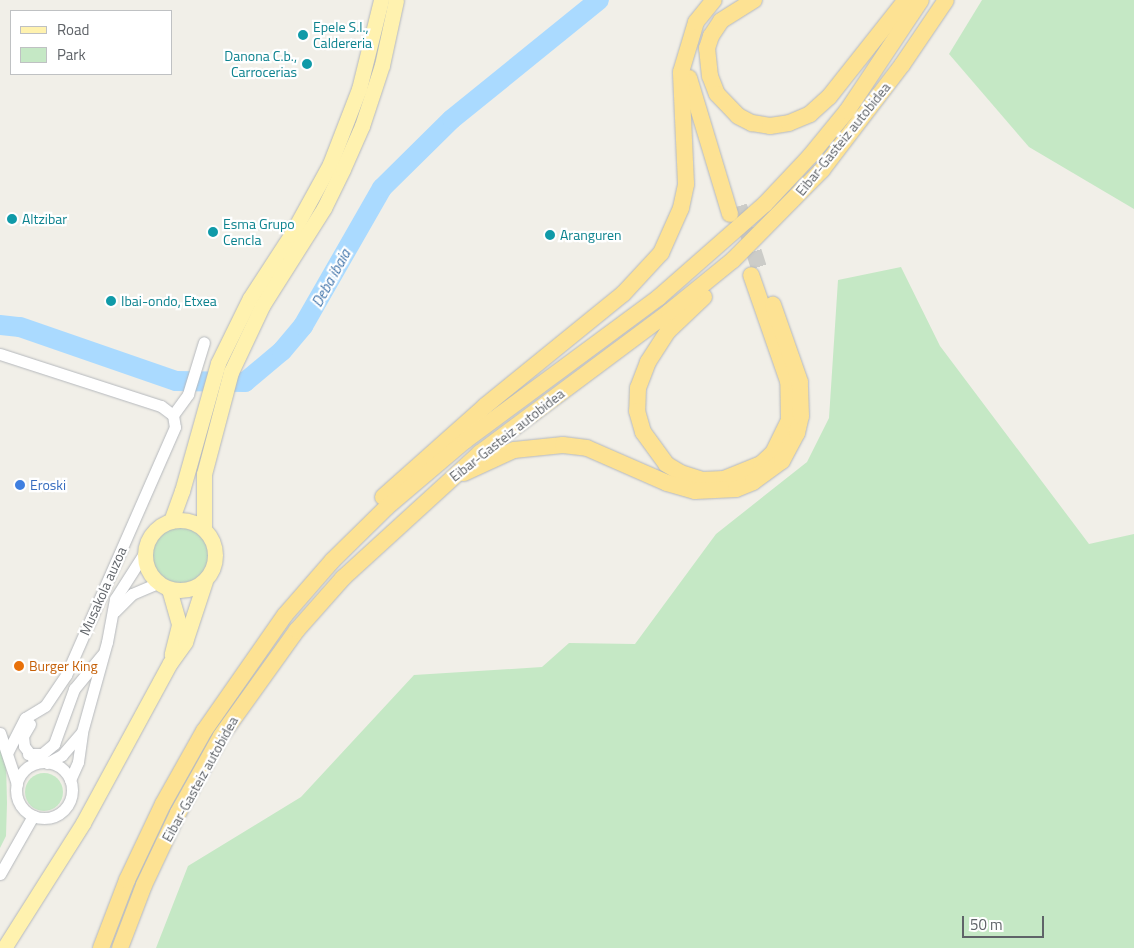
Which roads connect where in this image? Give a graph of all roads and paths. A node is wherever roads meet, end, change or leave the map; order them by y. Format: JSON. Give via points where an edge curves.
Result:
{"nodes":[{"id":1,"x":381,"y":0,"type":"edge"},
{"id":2,"x":396,"y":0,"type":"edge"},
{"id":3,"x":714,"y":0,"type":"edge"},
{"id":4,"x":754,"y":0,"type":"edge"},
{"id":5,"x":906,"y":0,"type":"edge"},
{"id":6,"x":921,"y":0,"type":"edge"},
{"id":7,"x":946,"y":0,"type":"edge"},
{"id":8,"x":707,"y":48,"type":"junction"},
{"id":9,"x":686,"y":50,"type":"junction"},
{"id":10,"x":777,"y":217,"type":"junction"},
{"id":11,"x":203,"y":346,"type":"dead end"},
{"id":12,"x":233,"y":347,"type":"junction"},
{"id":13,"x":0,"y":354,"type":"edge"},
{"id":14,"x":213,"y":405,"type":"junction"},
{"id":15,"x":173,"y":415,"type":"junction"},
{"id":16,"x":451,"y":479,"type":"junction"},
{"id":17,"x":170,"y":521,"type":"junction"},
{"id":18,"x":204,"y":529,"type":"junction"},
{"id":19,"x":145,"y":552,"type":"junction"},
{"id":20,"x":205,"y":581,"type":"junction"},
{"id":21,"x":164,"y":586,"type":"junction"},
{"id":22,"x":114,"y":612,"type":"junction"},
{"id":23,"x":285,"y":616,"type":"junction"},
{"id":24,"x":104,"y":652,"type":"junction"},
{"id":25,"x":170,"y":662,"type":"junction"},
{"id":26,"x":45,"y":706,"type":"junction"},
{"id":27,"x":82,"y":732,"type":"junction"},
{"id":28,"x":3,"y":742,"type":"edge"},
{"id":29,"x":28,"y":754,"type":"junction"},
{"id":30,"x":43,"y":763,"type":"junction"},
{"id":31,"x":70,"y":780,"type":"junction"},
{"id":32,"x":17,"y":784,"type":"junction"},
{"id":33,"x":33,"y":816,"type":"junction"},
{"id":34,"x":0,"y":874,"type":"edge"},
{"id":35,"x":4,"y":948,"type":"edge"},
{"id":36,"x":101,"y":948,"type":"edge"},
{"id":37,"x":120,"y":948,"type":"edge"}],
"edges":[{"from":1,"to":12,"type":"main road","via":[[359,89],[330,164],[291,235],[250,298]]},
{"from":2,"to":12,"type":"main road","via":[[379,73],[343,169]]},
{"from":3,"to":9,"type":"highway","via":[[696,22]]},
{"from":4,"to":8,"type":"highway","via":[[721,21]]},
{"from":5,"to":8,"type":"highway","via":[[829,97],[810,114],[789,123],[752,123],[726,105],[710,76]]},
{"from":6,"to":23,"type":"highway","name":"Eibar-Gasteiz autobidea","via":[[847,111],[765,204],[658,298],[466,440],[387,507],[332,561]]},
{"from":7,"to":10,"type":"highway","name":"Eibar-Gasteiz autobidea","via":[[861,121],[822,170]]},
{"from":8,"to":9,"type":"highway","via":[[701,75],[735,210],[690,87]]},
{"from":9,"to":23,"type":"highway","via":[[681,82],[686,184],[681,208],[661,253],[623,294],[485,406],[390,490],[310,576]]},
{"from":10,"to":16,"type":"highway","name":"Eibar-Gasteiz autobidea","via":[[733,260],[669,312],[480,453]]},
{"from":10,"to":16,"type":"highway","via":[[734,271],[668,331],[648,362],[638,388],[637,411],[643,432],[654,450],[682,473],[703,480],[743,474],[772,453],[789,420],[788,381],[755,271],[796,367],[801,398],[797,433],[782,461],[770,472],[736,489],[695,491],[667,483],[586,448],[555,445],[514,450]]},
{"from":11,"to":15,"type":"street","name":"Musakola auzoa","via":[[188,394]]},
{"from":12,"to":14,"type":"main road"},
{"from":13,"to":15,"type":"street","via":[[161,406]]},
{"from":14,"to":17,"type":"main road"},
{"from":14,"to":18,"type":"main road","via":[[204,474]]},
{"from":15,"to":26,"type":"street","name":"Musakola auzoa","via":[[175,427],[138,513],[66,675]]},
{"from":16,"to":37,"type":"highway","name":"Eibar-Gasteiz autobidea","via":[[343,578],[297,630],[254,687],[221,736],[178,813],[144,885]]},
{"from":17,"to":18,"type":"main road","via":[[194,523]]},
{"from":17,"to":19,"type":"main road","via":[[153,533]]},
{"from":18,"to":20,"type":"main road","via":[[211,538],[216,557]]},
{"from":19,"to":21,"type":"main road","via":[[148,569]]},
{"from":19,"to":22,"type":"street","name":"Musakola auzoa","via":[[115,599]]},
{"from":20,"to":21,"type":"main road","via":[[182,591]]},
{"from":20,"to":25,"type":"main road","via":[[185,642]]},
{"from":21,"to":22,"type":"street","name":"Musakola auzoa","via":[[132,594]]},
{"from":21,"to":25,"type":"main road","via":[[179,625]]},
{"from":22,"to":24,"type":"street","name":"Musakola auzoa"},
{"from":23,"to":36,"type":"highway","name":"Eibar-Gasteiz autobidea","via":[[209,723],[163,804],[127,880]]},
{"from":24,"to":27,"type":"street","name":"Musakola auzoa"},
{"from":24,"to":29,"type":"street","via":[[74,690],[54,744],[42,754]]},
{"from":25,"to":35,"type":"main road","via":[[83,823]]},
{"from":26,"to":28,"type":"street","name":"Musakola auzoa","via":[[25,718]]},
{"from":26,"to":29,"type":"street","via":[[26,728],[24,746]]},
{"from":27,"to":30,"type":"street","via":[[62,755]]},
{"from":27,"to":31,"type":"street","name":"Musakola auzoa","via":[[78,762]]},
{"from":28,"to":32,"type":"street","name":"Musakola auzoa"},
{"from":29,"to":30,"type":"street"},
{"from":30,"to":31,"type":"street","via":[[62,769]]},
{"from":30,"to":32,"type":"street","via":[[25,770]]},
{"from":31,"to":33,"type":"street","via":[[72,792],[66,808],[52,817]]},
{"from":32,"to":33,"type":"street","via":[[18,800]]},
{"from":33,"to":34,"type":"street"}]}
